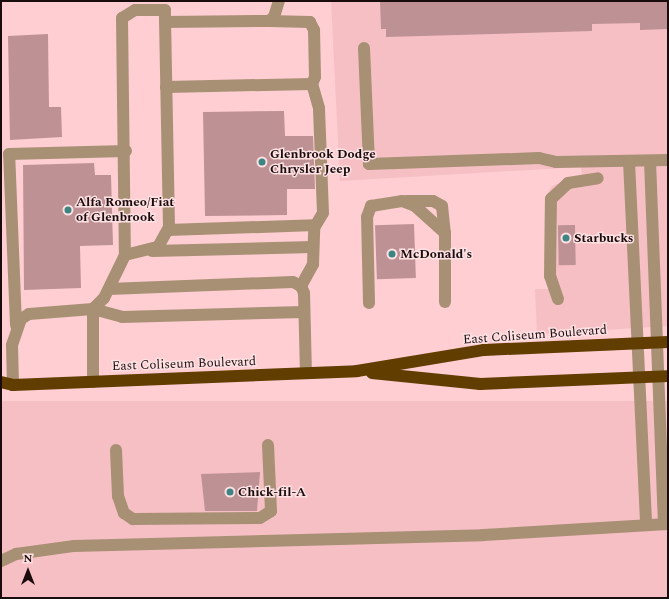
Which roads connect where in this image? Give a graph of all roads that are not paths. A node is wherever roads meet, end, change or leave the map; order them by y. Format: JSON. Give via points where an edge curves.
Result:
{"nodes":[{"id":1,"x":279,"y":1,"type":"edge"},
{"id":2,"x":165,"y":11,"type":"edge"},
{"id":3,"x":269,"y":21,"type":"junction"},
{"id":4,"x":364,"y":48,"type":"dead end"},
{"id":5,"x":312,"y":84,"type":"junction"},
{"id":6,"x":166,"y":88,"type":"junction"},
{"id":7,"x":126,"y":151,"type":"junction"},
{"id":8,"x":668,"y":160,"type":"edge"},
{"id":9,"x":629,"y":161,"type":"junction"},
{"id":10,"x":650,"y":161,"type":"junction"},
{"id":11,"x":598,"y":178,"type":"dead end"},
{"id":12,"x":402,"y":201,"type":"junction"},
{"id":13,"x":315,"y":225,"type":"junction"},
{"id":14,"x":168,"y":230,"type":"junction"},
{"id":15,"x":445,"y":234,"type":"junction"},
{"id":16,"x":313,"y":247,"type":"junction"},
{"id":17,"x":148,"y":251,"type":"junction"},
{"id":18,"x":125,"y":255,"type":"junction"},
{"id":19,"x":301,"y":286,"type":"junction"},
{"id":20,"x":109,"y":289,"type":"junction"},
{"id":21,"x":558,"y":299,"type":"dead end"},
{"id":22,"x":445,"y":302,"type":"dead end"},
{"id":23,"x":369,"y":303,"type":"dead end"},
{"id":24,"x":93,"y":309,"type":"junction"},
{"id":25,"x":304,"y":312,"type":"junction"},
{"id":26,"x":16,"y":324,"type":"junction"},
{"id":27,"x":663,"y":342,"type":"edge"},
{"id":28,"x":638,"y":344,"type":"junction"},
{"id":29,"x":357,"y":371,"type":"junction"},
{"id":30,"x":306,"y":373,"type":"junction"},
{"id":31,"x":664,"y":376,"type":"edge"},
{"id":32,"x":640,"y":377,"type":"junction"},
{"id":33,"x":93,"y":382,"type":"junction"},
{"id":34,"x":7,"y":384,"type":"edge"},
{"id":35,"x":1,"y":390,"type":"edge"},
{"id":36,"x":268,"y":445,"type":"dead end"},
{"id":37,"x":116,"y":450,"type":"dead end"},
{"id":38,"x":666,"y":524,"type":"edge"},
{"id":39,"x":646,"y":525,"type":"junction"},
{"id":40,"x":1,"y":561,"type":"edge"}],
"edges":[{"from":1,"to":3,"type":"lane","via":[[274,17]]},
{"from":2,"to":3,"type":"lane"},
{"from":2,"to":6,"type":"lane"},
{"from":2,"to":7,"type":"lane","via":[[135,10],[122,18]]},
{"from":3,"to":5,"type":"lane","via":[[310,22],[314,30],[315,77]]},
{"from":4,"to":9,"type":"lane","via":[[369,164],[539,158],[556,162]]},
{"from":5,"to":6,"type":"lane"},
{"from":5,"to":13,"type":"lane","via":[[318,97],[323,213]]},
{"from":6,"to":14,"type":"lane"},
{"from":7,"to":18,"type":"lane"},
{"from":7,"to":26,"type":"lane","via":[[9,154],[13,308]]},
{"from":8,"to":10,"type":"lane"},
{"from":9,"to":10,"type":"lane"},
{"from":9,"to":28,"type":"lane"},
{"from":10,"to":27,"type":"lane"},
{"from":11,"to":21,"type":"lane","via":[[568,183],[551,199],[550,276]]},
{"from":12,"to":15,"type":"lane","via":[[415,206]]},
{"from":12,"to":15,"type":"lane","via":[[433,201],[442,206]]},
{"from":12,"to":23,"type":"lane","via":[[371,206],[367,217]]},
{"from":13,"to":14,"type":"lane"},
{"from":13,"to":16,"type":"lane"},
{"from":14,"to":17,"type":"lane","via":[[165,240]]},
{"from":15,"to":22,"type":"lane"},
{"from":16,"to":17,"type":"lane"},
{"from":16,"to":19,"type":"lane","via":[[313,264]]},
{"from":17,"to":18,"type":"lane"},
{"from":18,"to":20,"type":"lane"},
{"from":19,"to":20,"type":"lane","via":[[293,282]]},
{"from":19,"to":25,"type":"lane"},
{"from":20,"to":24,"type":"lane"},
{"from":24,"to":25,"type":"lane","via":[[122,317]]},
{"from":24,"to":26,"type":"lane","via":[[29,314]]},
{"from":24,"to":33,"type":"lane"},
{"from":25,"to":30,"type":"lane"},
{"from":26,"to":34,"type":"lane"},
{"from":27,"to":28,"type":"highway","name":"East Coliseum Boulevard"},
{"from":27,"to":31,"type":"lane"},
{"from":28,"to":29,"type":"highway","name":"East Coliseum Boulevard","via":[[484,350]]},
{"from":28,"to":32,"type":"lane"},
{"from":29,"to":30,"type":"highway","name":"East Coliseum Boulevard"},
{"from":29,"to":32,"type":"highway","name":"East Coliseum Boulevard","via":[[480,384]]},
{"from":30,"to":33,"type":"highway","name":"East Coliseum Boulevard"},
{"from":31,"to":32,"type":"highway","name":"East Coliseum Boulevard"},
{"from":31,"to":38,"type":"lane"},
{"from":32,"to":39,"type":"lane"},
{"from":33,"to":34,"type":"highway","name":"East Coliseum Boulevard"},
{"from":34,"to":35,"type":"highway","name":"East Coliseum Boulevard"},
{"from":36,"to":37,"type":"lane","via":[[271,511],[260,518],[133,519],[124,513],[118,496]]},
{"from":38,"to":39,"type":"lane"},
{"from":39,"to":40,"type":"lane","via":[[483,535],[74,546],[16,554]]}]}
